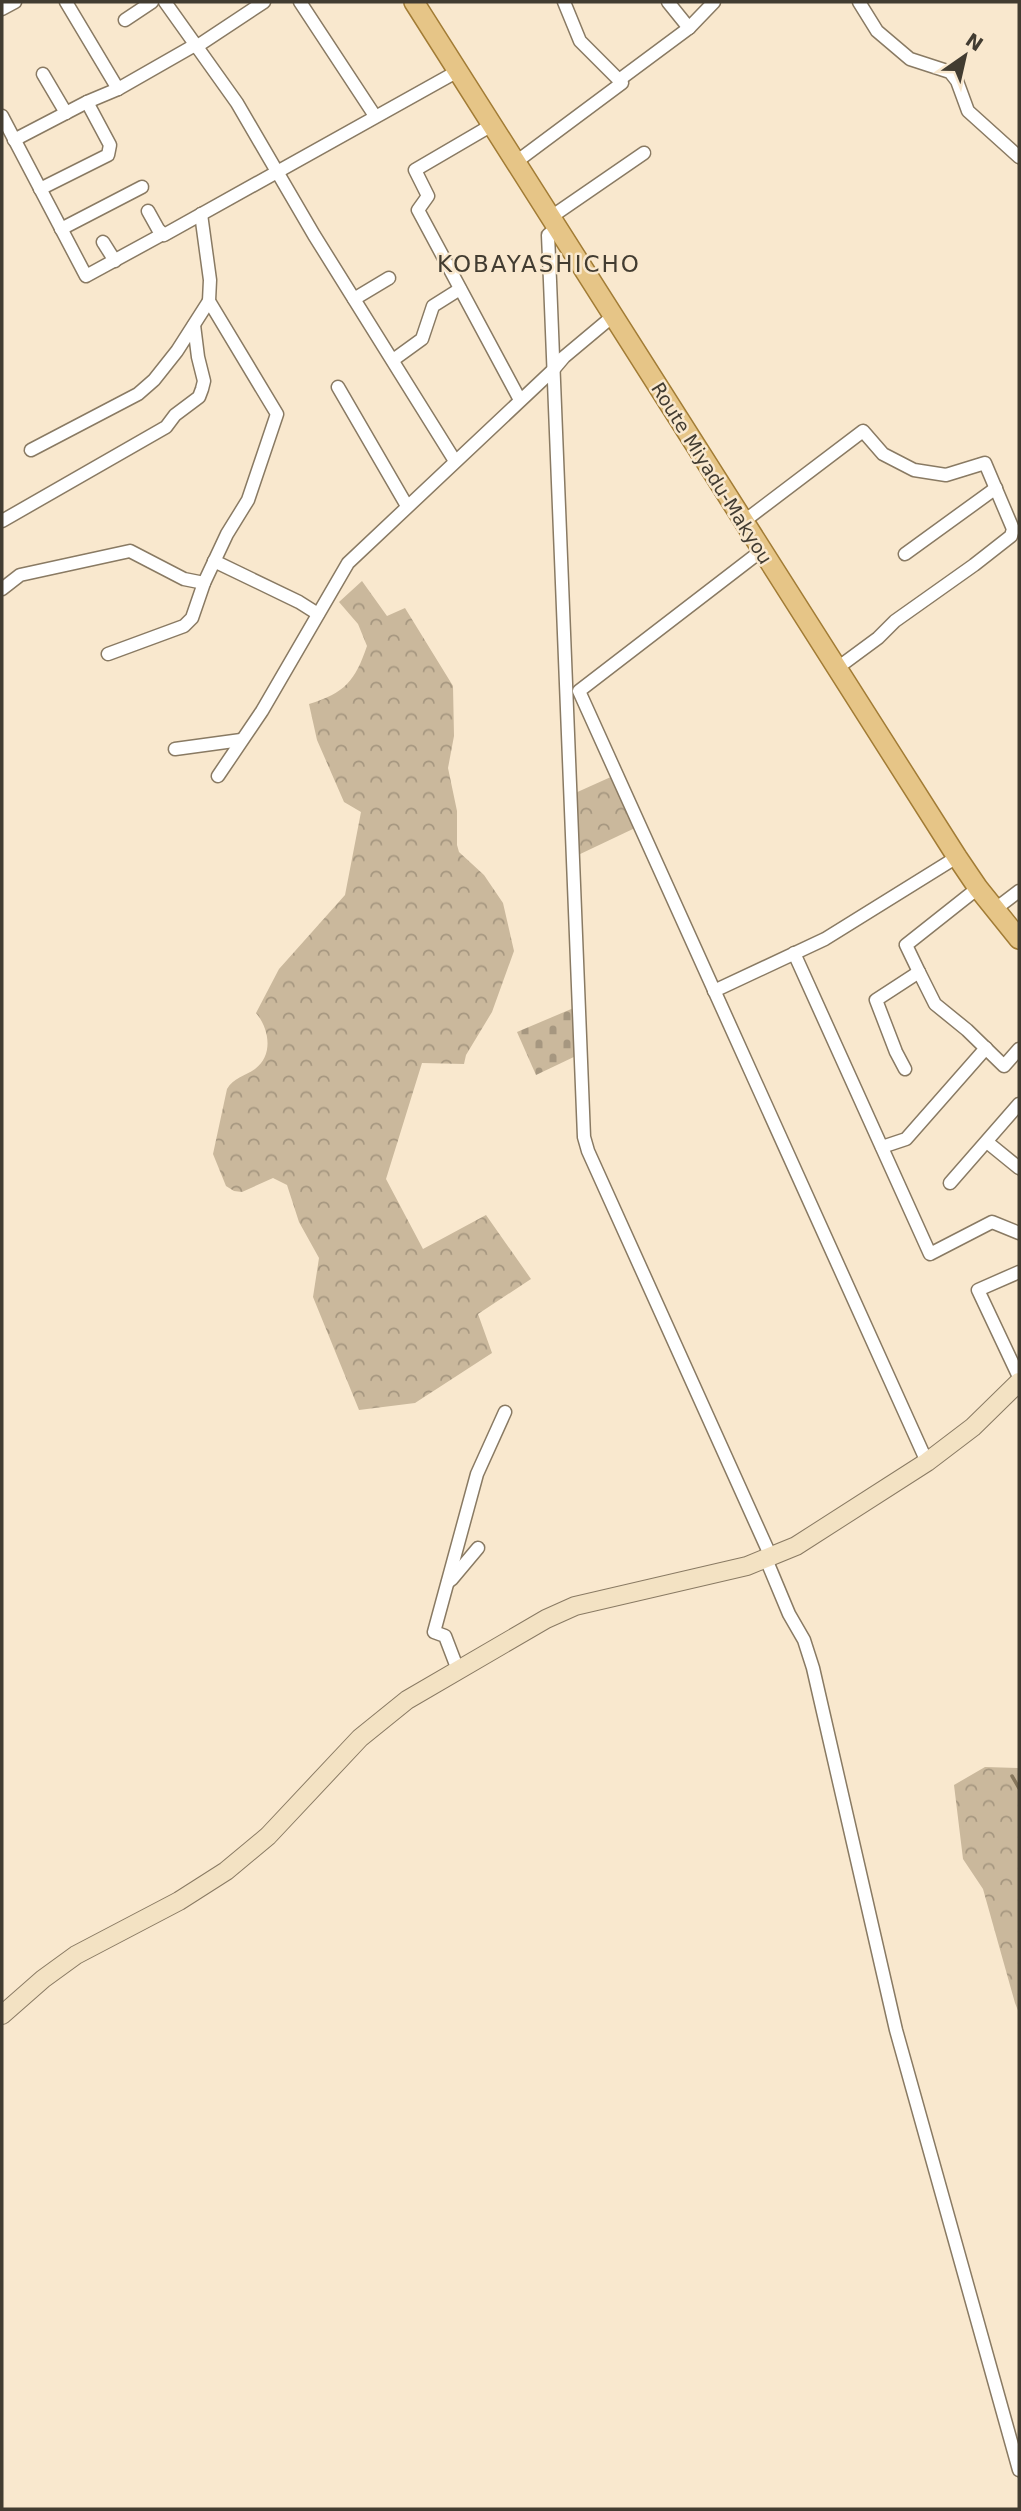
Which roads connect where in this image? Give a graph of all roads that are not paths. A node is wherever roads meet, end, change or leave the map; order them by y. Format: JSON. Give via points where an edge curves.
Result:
{"nodes":[{"id":1,"x":15,"y":2,"type":"edge"},
{"id":2,"x":66,"y":2,"type":"edge"},
{"id":3,"x":152,"y":2,"type":"edge"},
{"id":4,"x":165,"y":2,"type":"edge"},
{"id":5,"x":264,"y":2,"type":"edge"},
{"id":6,"x":300,"y":2,"type":"edge"},
{"id":7,"x":414,"y":2,"type":"edge"},
{"id":8,"x":564,"y":2,"type":"edge"},
{"id":9,"x":667,"y":2,"type":"edge"},
{"id":10,"x":714,"y":2,"type":"edge"},
{"id":11,"x":859,"y":2,"type":"edge"},
{"id":12,"x":2,"y":9,"type":"edge"},
{"id":13,"x":125,"y":20,"type":"dead end"},
{"id":14,"x":689,"y":28,"type":"junction"},
{"id":15,"x":195,"y":46,"type":"junction"},
{"id":16,"x":458,"y":71,"type":"junction"},
{"id":17,"x":43,"y":74,"type":"dead end"},
{"id":18,"x":619,"y":80,"type":"junction"},
{"id":19,"x":118,"y":89,"type":"junction"},
{"id":20,"x":87,"y":102,"type":"junction"},
{"id":21,"x":66,"y":113,"type":"junction"},
{"id":22,"x":2,"y":116,"type":"edge"},
{"id":23,"x":375,"y":116,"type":"junction"},
{"id":24,"x":492,"y":125,"type":"junction"},
{"id":25,"x":14,"y":141,"type":"junction"},
{"id":26,"x":644,"y":153,"type":"dead end"},
{"id":27,"x":1019,"y":157,"type":"edge"},
{"id":28,"x":516,"y":162,"type":"junction"},
{"id":29,"x":278,"y":171,"type":"junction"},
{"id":30,"x":142,"y":187,"type":"dead end"},
{"id":31,"x":40,"y":189,"type":"junction"},
{"id":32,"x":148,"y":211,"type":"dead end"},
{"id":33,"x":201,"y":214,"type":"junction"},
{"id":34,"x":554,"y":223,"type":"junction"},
{"id":35,"x":61,"y":229,"type":"junction"},
{"id":36,"x":163,"y":234,"type":"junction"},
{"id":37,"x":103,"y":242,"type":"dead end"},
{"id":38,"x":115,"y":261,"type":"junction"},
{"id":39,"x":389,"y":278,"type":"dead end"},
{"id":40,"x":460,"y":289,"type":"junction"},
{"id":41,"x":354,"y":299,"type":"junction"},
{"id":42,"x":209,"y":301,"type":"junction"},
{"id":43,"x":613,"y":316,"type":"junction"},
{"id":44,"x":194,"y":325,"type":"junction"},
{"id":45,"x":393,"y":360,"type":"junction"},
{"id":46,"x":553,"y":370,"type":"junction"},
{"id":47,"x":338,"y":387,"type":"dead end"},
{"id":48,"x":520,"y":400,"type":"junction"},
{"id":49,"x":31,"y":450,"type":"dead end"},
{"id":50,"x":455,"y":461,"type":"junction"},
{"id":51,"x":996,"y":488,"type":"junction"},
{"id":52,"x":407,"y":506,"type":"junction"},
{"id":53,"x":2,"y":522,"type":"edge"},
{"id":54,"x":743,"y":522,"type":"junction"},
{"id":55,"x":761,"y":551,"type":"junction"},
{"id":56,"x":905,"y":554,"type":"dead end"},
{"id":57,"x":214,"y":561,"type":"junction"},
{"id":58,"x":204,"y":583,"type":"junction"},
{"id":59,"x":2,"y":589,"type":"edge"},
{"id":60,"x":318,"y":614,"type":"junction"},
{"id":61,"x":108,"y":654,"type":"dead end"},
{"id":62,"x":836,"y":669,"type":"junction"},
{"id":63,"x":579,"y":691,"type":"junction"},
{"id":64,"x":565,"y":701,"type":"junction"},
{"id":65,"x":242,"y":740,"type":"junction"},
{"id":66,"x":175,"y":749,"type":"dead end"},
{"id":67,"x":218,"y":776,"type":"dead end"},
{"id":68,"x":957,"y":857,"type":"junction"},
{"id":69,"x":978,"y":888,"type":"junction"},
{"id":70,"x":1019,"y":891,"type":"edge"},
{"id":71,"x":995,"y":910,"type":"junction"},
{"id":72,"x":1019,"y":939,"type":"edge"},
{"id":73,"x":794,"y":953,"type":"junction"},
{"id":74,"x":919,"y":971,"type":"junction"},
{"id":75,"x":714,"y":991,"type":"junction"},
{"id":76,"x":986,"y":1048,"type":"junction"},
{"id":77,"x":1019,"y":1049,"type":"edge"},
{"id":78,"x":905,"y":1069,"type":"dead end"},
{"id":79,"x":1019,"y":1104,"type":"edge"},
{"id":80,"x":987,"y":1142,"type":"junction"},
{"id":81,"x":882,"y":1147,"type":"junction"},
{"id":82,"x":1019,"y":1168,"type":"edge"},
{"id":83,"x":950,"y":1183,"type":"dead end"},
{"id":84,"x":1019,"y":1233,"type":"edge"},
{"id":85,"x":1019,"y":1272,"type":"edge"},
{"id":86,"x":1019,"y":1380,"type":"edge"},
{"id":87,"x":505,"y":1412,"type":"dead end"},
{"id":88,"x":927,"y":1462,"type":"junction"},
{"id":89,"x":478,"y":1548,"type":"dead end"},
{"id":90,"x":769,"y":1558,"type":"junction"},
{"id":91,"x":447,"y":1582,"type":"junction"},
{"id":92,"x":458,"y":1670,"type":"junction"},
{"id":93,"x":2,"y":2015,"type":"edge"},
{"id":94,"x":1019,"y":2470,"type":"edge"}],
"edges":[{"from":1,"to":12,"type":"street"},
{"from":2,"to":19,"type":"street"},
{"from":3,"to":13,"type":"street"},
{"from":4,"to":15,"type":"street"},
{"from":5,"to":15,"type":"street"},
{"from":6,"to":23,"type":"street"},
{"from":7,"to":16,"type":"main road","name":"Route Miyadu-Makyou"},
{"from":8,"to":18,"type":"street","via":[[580,41]]},
{"from":9,"to":14,"type":"street"},
{"from":10,"to":14,"type":"street"},
{"from":11,"to":27,"type":"street","via":[[877,31],[910,60],[950,72],[968,111]]},
{"from":14,"to":18,"type":"street"},
{"from":15,"to":19,"type":"street"},
{"from":15,"to":29,"type":"street"},
{"from":16,"to":23,"type":"street"},
{"from":16,"to":24,"type":"main road","name":"Route Miyadu-Makyou"},
{"from":17,"to":21,"type":"street"},
{"from":18,"to":28,"type":"street","via":[[622,83]]},
{"from":19,"to":20,"type":"street"},
{"from":20,"to":21,"type":"street"},
{"from":20,"to":31,"type":"street","via":[[110,145],[108,155]]},
{"from":21,"to":25,"type":"street"},
{"from":22,"to":25,"type":"street"},
{"from":23,"to":29,"type":"street"},
{"from":24,"to":28,"type":"main road","name":"Route Miyadu-Makyou"},
{"from":24,"to":40,"type":"street","via":[[415,170],[428,196],[418,210]]},
{"from":25,"to":31,"type":"street"},
{"from":26,"to":34,"type":"street"},
{"from":28,"to":34,"type":"main road","name":"Route Miyadu-Makyou"},
{"from":29,"to":33,"type":"street"},
{"from":29,"to":41,"type":"street"},
{"from":30,"to":35,"type":"street"},
{"from":31,"to":35,"type":"street"},
{"from":32,"to":36,"type":"street"},
{"from":33,"to":36,"type":"street"},
{"from":33,"to":42,"type":"street"},
{"from":34,"to":43,"type":"main road","name":"Route Miyadu-Makyou"},
{"from":34,"to":46,"type":"street","via":[[547,244]]},
{"from":35,"to":38,"type":"street","via":[[86,276]]},
{"from":36,"to":38,"type":"street"},
{"from":37,"to":38,"type":"street"},
{"from":39,"to":41,"type":"street"},
{"from":40,"to":45,"type":"street","via":[[433,306],[422,339]]},
{"from":40,"to":48,"type":"street"},
{"from":41,"to":45,"type":"street"},
{"from":42,"to":44,"type":"street"},
{"from":42,"to":57,"type":"street","via":[[277,414],[248,500]]},
{"from":43,"to":46,"type":"street"},
{"from":43,"to":54,"type":"main road","name":"Route Miyadu-Makyou"},
{"from":44,"to":49,"type":"street","via":[[154,380],[138,394]]},
{"from":44,"to":53,"type":"street","via":[[204,381],[199,397],[166,427]]},
{"from":45,"to":50,"type":"street"},
{"from":46,"to":48,"type":"street"},
{"from":46,"to":64,"type":"street"},
{"from":47,"to":52,"type":"street"},
{"from":48,"to":50,"type":"street"},
{"from":50,"to":52,"type":"street"},
{"from":51,"to":54,"type":"street","via":[[985,463],[946,475],[914,470],[883,454],[863,431]]},
{"from":51,"to":56,"type":"street"},
{"from":51,"to":62,"type":"street","via":[[1013,529],[1011,536]]},
{"from":52,"to":60,"type":"street","via":[[348,562]]},
{"from":54,"to":55,"type":"main road","name":"Route Miyadu-Makyou"},
{"from":55,"to":62,"type":"main road","name":"Route Miyadu-Makyou"},
{"from":55,"to":63,"type":"street"},
{"from":57,"to":58,"type":"street"},
{"from":57,"to":60,"type":"street"},
{"from":58,"to":59,"type":"street","via":[[184,579],[130,551],[20,575]]},
{"from":58,"to":61,"type":"street","via":[[192,618],[184,626]]},
{"from":60,"to":65,"type":"street"},
{"from":62,"to":68,"type":"main road","name":"Route Miyadu-Makyou"},
{"from":63,"to":64,"type":"street"},
{"from":63,"to":75,"type":"street"},
{"from":64,"to":90,"type":"street","via":[[584,1137]]},
{"from":65,"to":66,"type":"street"},
{"from":65,"to":67,"type":"street"},
{"from":68,"to":69,"type":"main road","name":"Route Miyadu-Makyou"},
{"from":68,"to":73,"type":"street","via":[[825,939]]},
{"from":69,"to":71,"type":"main road","name":"Route Miyadu-Makyou"},
{"from":69,"to":74,"type":"street","via":[[906,945]]},
{"from":70,"to":71,"type":"street"},
{"from":71,"to":72,"type":"main road","name":"Route Miyadu-Makyou"},
{"from":73,"to":75,"type":"street"},
{"from":73,"to":81,"type":"street"},
{"from":74,"to":76,"type":"street","via":[[935,1004]]},
{"from":74,"to":78,"type":"street","via":[[876,1000]]},
{"from":75,"to":88,"type":"street"},
{"from":76,"to":77,"type":"street","via":[[1004,1066]]},
{"from":76,"to":81,"type":"street","via":[[906,1139]]},
{"from":79,"to":80,"type":"street"},
{"from":80,"to":82,"type":"street"},
{"from":80,"to":83,"type":"street"},
{"from":81,"to":84,"type":"street","via":[[930,1254],[992,1222]]},
{"from":85,"to":86,"type":"street","via":[[978,1290]]},
{"from":86,"to":88,"type":"main road","via":[[973,1427]]},
{"from":87,"to":91,"type":"street","via":[[477,1474]]},
{"from":88,"to":90,"type":"main road"},
{"from":89,"to":91,"type":"street"},
{"from":90,"to":92,"type":"main road","via":[[575,1606]]},
{"from":90,"to":94,"type":"street","via":[[813,1668],[896,2030]]},
{"from":91,"to":92,"type":"street","via":[[434,1632],[445,1636]]},
{"from":92,"to":93,"type":"main road","via":[[374,1724],[268,1836],[226,1871],[76,1955]]}]}
